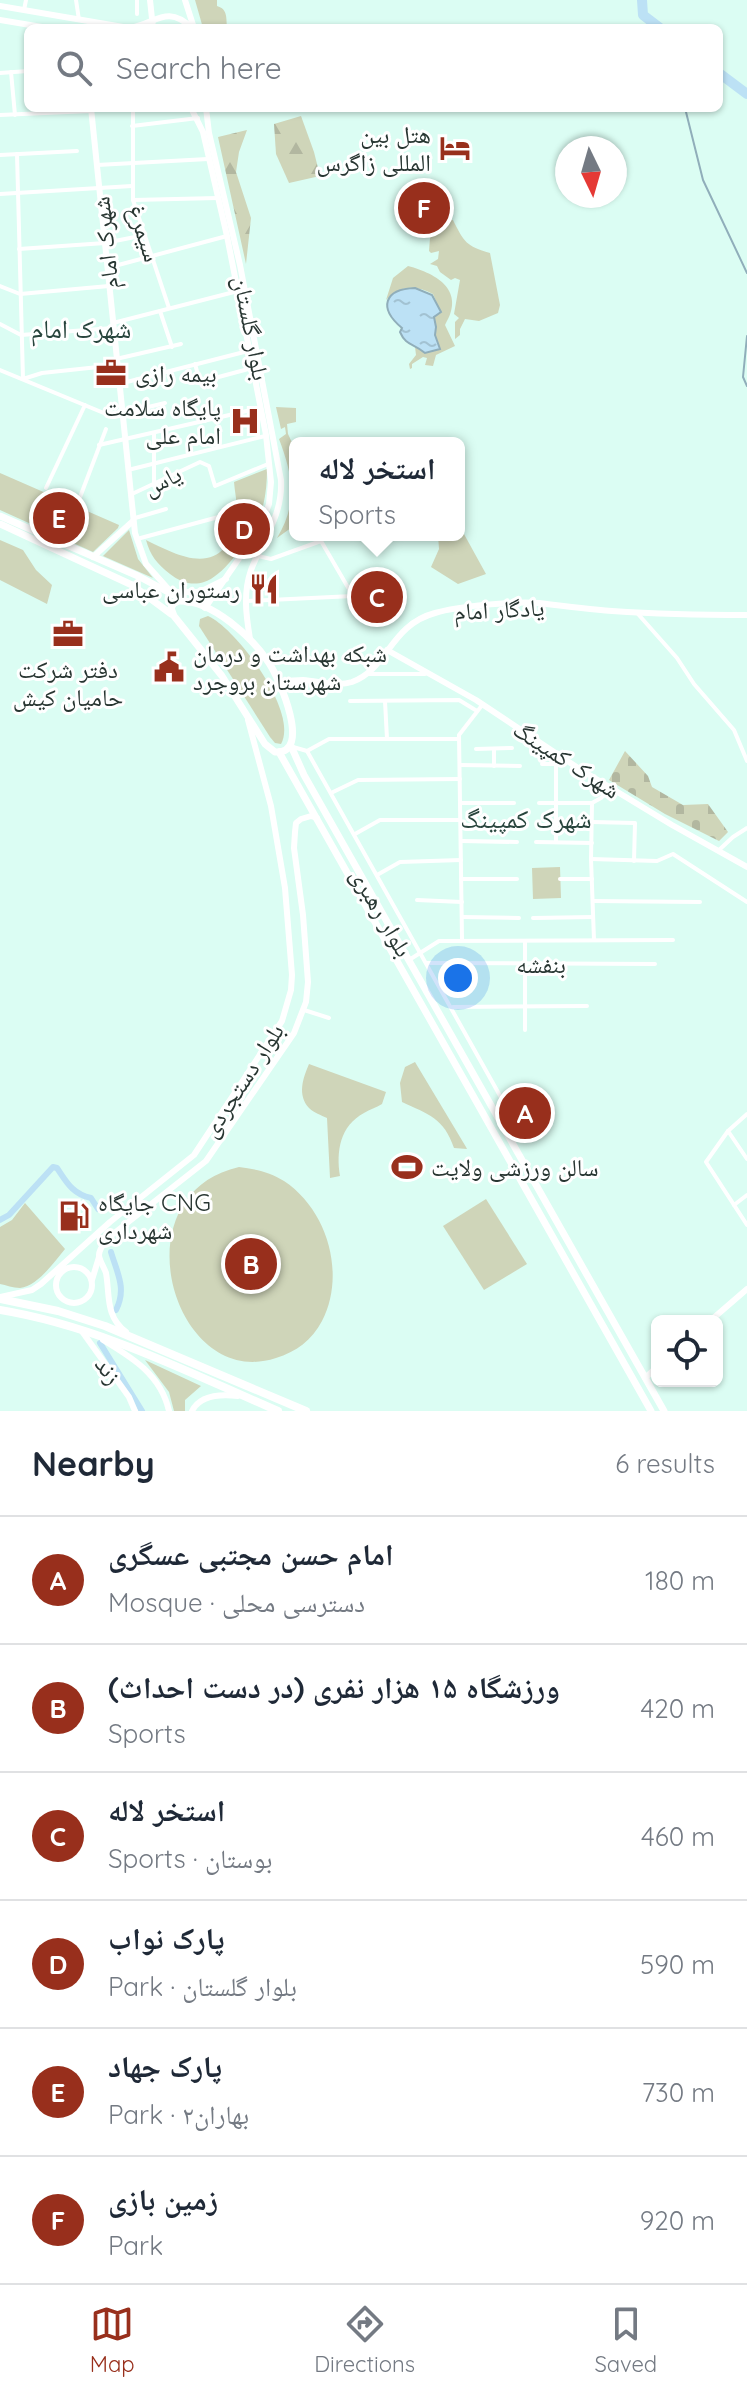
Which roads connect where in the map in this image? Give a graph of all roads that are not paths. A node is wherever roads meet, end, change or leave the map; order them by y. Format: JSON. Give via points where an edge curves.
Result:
{"nodes":[{"id":1,"x":26,"y":0,"type":"edge"},
{"id":2,"x":76,"y":0,"type":"edge"},
{"id":3,"x":137,"y":0,"type":"edge"},
{"id":4,"x":150,"y":0,"type":"edge"},
{"id":5,"x":185,"y":0,"type":"edge"},
{"id":6,"x":0,"y":6,"type":"edge"},
{"id":7,"x":24,"y":10,"type":"junction"},
{"id":8,"x":137,"y":14,"type":"dead end"},
{"id":9,"x":151,"y":19,"type":"junction"},
{"id":10,"x":0,"y":20,"type":"edge"},
{"id":11,"x":79,"y":20,"type":"junction"},
{"id":12,"x":24,"y":24,"type":"edge"},
{"id":13,"x":102,"y":24,"type":"edge"},
{"id":14,"x":142,"y":24,"type":"edge"},
{"id":15,"x":152,"y":24,"type":"edge"},
{"id":16,"x":188,"y":24,"type":"edge"},
{"id":17,"x":192,"y":24,"type":"edge"},
{"id":18,"x":24,"y":71,"type":"edge"},
{"id":19,"x":11,"y":72,"type":"junction"},
{"id":20,"x":0,"y":73,"type":"edge"},
{"id":21,"x":61,"y":112,"type":"edge"},
{"id":22,"x":91,"y":112,"type":"edge"},
{"id":23,"x":133,"y":112,"type":"edge"},
{"id":24,"x":194,"y":112,"type":"edge"},
{"id":25,"x":206,"y":112,"type":"edge"},
{"id":26,"x":0,"y":115,"type":"edge"},
{"id":27,"x":15,"y":115,"type":"junction"},
{"id":28,"x":198,"y":118,"type":"junction"},
{"id":29,"x":132,"y":126,"type":"junction"},
{"id":30,"x":77,"y":151,"type":"dead end"},
{"id":31,"x":17,"y":154,"type":"junction"},
{"id":32,"x":0,"y":155,"type":"edge"},
{"id":33,"x":208,"y":159,"type":"junction"},
{"id":34,"x":132,"y":163,"type":"junction"},
{"id":35,"x":97,"y":165,"type":"junction"},
{"id":36,"x":132,"y":186,"type":"junction"},
{"id":37,"x":99,"y":189,"type":"junction"},
{"id":38,"x":18,"y":193,"type":"junction"},
{"id":39,"x":0,"y":194,"type":"edge"},
{"id":40,"x":218,"y":198,"type":"junction"},
{"id":41,"x":133,"y":200,"type":"junction"},
{"id":42,"x":145,"y":235,"type":"junction"},
{"id":43,"x":227,"y":236,"type":"junction"},
{"id":44,"x":105,"y":243,"type":"junction"},
{"id":45,"x":19,"y":249,"type":"junction"},
{"id":46,"x":153,"y":256,"type":"junction"},
{"id":47,"x":107,"y":268,"type":"junction"},
{"id":48,"x":0,"y":286,"type":"edge"},
{"id":49,"x":109,"y":286,"type":"junction"},
{"id":50,"x":238,"y":291,"type":"junction"},
{"id":51,"x":20,"y":294,"type":"junction"},
{"id":52,"x":169,"y":308,"type":"junction"},
{"id":53,"x":160,"y":311,"type":"junction"},
{"id":54,"x":0,"y":324,"type":"edge"},
{"id":55,"x":113,"y":326,"type":"junction"},
{"id":56,"x":21,"y":335,"type":"junction"},
{"id":57,"x":181,"y":344,"type":"dead end"},
{"id":58,"x":172,"y":347,"type":"junction"},
{"id":59,"x":249,"y":350,"type":"junction"},
{"id":60,"x":117,"y":362,"type":"junction"},
{"id":61,"x":195,"y":364,"type":"junction"},
{"id":62,"x":252,"y":368,"type":"junction"},
{"id":63,"x":0,"y":370,"type":"edge"},
{"id":64,"x":23,"y":379,"type":"junction"},
{"id":65,"x":119,"y":384,"type":"junction"},
{"id":66,"x":165,"y":403,"type":"dead end"},
{"id":67,"x":85,"y":405,"type":"junction"},
{"id":68,"x":260,"y":408,"type":"junction"},
{"id":69,"x":122,"y":413,"type":"junction"},
{"id":70,"x":106,"y":429,"type":"dead end"},
{"id":71,"x":154,"y":434,"type":"junction"},
{"id":72,"x":266,"y":435,"type":"junction"},
{"id":73,"x":125,"y":441,"type":"junction"},
{"id":74,"x":99,"y":445,"type":"junction"},
{"id":75,"x":154,"y":463,"type":"junction"},
{"id":76,"x":270,"y":463,"type":"junction"},
{"id":77,"x":128,"y":470,"type":"junction"},
{"id":78,"x":154,"y":486,"type":"junction"},
{"id":79,"x":46,"y":488,"type":"dead end"},
{"id":80,"x":130,"y":495,"type":"junction"},
{"id":81,"x":270,"y":499,"type":"junction"},
{"id":82,"x":281,"y":500,"type":"junction"},
{"id":83,"x":77,"y":505,"type":"dead end"},
{"id":84,"x":166,"y":509,"type":"dead end"},
{"id":85,"x":237,"y":512,"type":"dead end"},
{"id":86,"x":0,"y":516,"type":"edge"},
{"id":87,"x":133,"y":520,"type":"junction"},
{"id":88,"x":0,"y":524,"type":"edge"},
{"id":89,"x":137,"y":539,"type":"junction"},
{"id":90,"x":258,"y":556,"type":"junction"},
{"id":91,"x":93,"y":557,"type":"junction"},
{"id":92,"x":235,"y":566,"type":"junction"},
{"id":93,"x":251,"y":571,"type":"junction"},
{"id":94,"x":226,"y":579,"type":"junction"},
{"id":95,"x":171,"y":592,"type":"junction"},
{"id":96,"x":185,"y":601,"type":"junction"},
{"id":97,"x":245,"y":601,"type":"junction"},
{"id":98,"x":205,"y":608,"type":"junction"},
{"id":99,"x":637,"y":613,"type":"junction"},
{"id":100,"x":747,"y":615,"type":"edge"},
{"id":101,"x":174,"y":616,"type":"junction"},
{"id":102,"x":250,"y":639,"type":"junction"},
{"id":103,"x":387,"y":650,"type":"junction"},
{"id":104,"x":428,"y":673,"type":"junction"},
{"id":105,"x":367,"y":674,"type":"junction"},
{"id":106,"x":279,"y":682,"type":"junction"},
{"id":107,"x":350,"y":701,"type":"dead end"},
{"id":108,"x":385,"y":701,"type":"junction"},
{"id":109,"x":483,"y":704,"type":"junction"},
{"id":110,"x":477,"y":711,"type":"junction"},
{"id":111,"x":247,"y":716,"type":"junction"},
{"id":112,"x":387,"y":739,"type":"junction"},
{"id":113,"x":459,"y":739,"type":"junction"},
{"id":114,"x":291,"y":746,"type":"junction"},
{"id":115,"x":512,"y":748,"type":"dead end"},
{"id":116,"x":476,"y":749,"type":"dead end"},
{"id":117,"x":494,"y":749,"type":"junction"},
{"id":118,"x":307,"y":751,"type":"junction"},
{"id":119,"x":279,"y":752,"type":"junction"},
{"id":120,"x":747,"y":761,"type":"edge"},
{"id":121,"x":542,"y":764,"type":"dead end"},
{"id":122,"x":460,"y":765,"type":"junction"},
{"id":123,"x":494,"y":766,"type":"junction"},
{"id":124,"x":520,"y":766,"type":"dead end"},
{"id":125,"x":460,"y":779,"type":"junction"},
{"id":126,"x":611,"y":788,"type":"junction"},
{"id":127,"x":331,"y":793,"type":"junction"},
{"id":128,"x":460,"y":803,"type":"junction"},
{"id":129,"x":514,"y":803,"type":"dead end"},
{"id":130,"x":539,"y":803,"type":"dead end"},
{"id":131,"x":556,"y":803,"type":"junction"},
{"id":132,"x":592,"y":803,"type":"junction"},
{"id":133,"x":317,"y":818,"type":"junction"},
{"id":134,"x":460,"y":820,"type":"junction"},
{"id":135,"x":592,"y":822,"type":"junction"},
{"id":136,"x":747,"y":828,"type":"edge"},
{"id":137,"x":354,"y":835,"type":"junction"},
{"id":138,"x":461,"y":841,"type":"junction"},
{"id":139,"x":517,"y":842,"type":"dead end"},
{"id":140,"x":536,"y":842,"type":"dead end"},
{"id":141,"x":556,"y":842,"type":"junction"},
{"id":142,"x":592,"y":843,"type":"junction"},
{"id":143,"x":719,"y":850,"type":"junction"},
{"id":144,"x":591,"y":859,"type":"junction"},
{"id":145,"x":461,"y":860,"type":"junction"},
{"id":146,"x":634,"y":861,"type":"junction"},
{"id":147,"x":747,"y":867,"type":"edge"},
{"id":148,"x":377,"y":875,"type":"junction"},
{"id":149,"x":461,"y":879,"type":"junction"},
{"id":150,"x":517,"y":879,"type":"dead end"},
{"id":151,"x":560,"y":879,"type":"dead end"},
{"id":152,"x":592,"y":879,"type":"junction"},
{"id":153,"x":417,"y":900,"type":"dead end"},
{"id":154,"x":593,"y":901,"type":"junction"},
{"id":155,"x":462,"y":902,"type":"junction"},
{"id":156,"x":700,"y":902,"type":"dead end"},
{"id":157,"x":747,"y":902,"type":"edge"},
{"id":158,"x":462,"y":917,"type":"junction"},
{"id":159,"x":593,"y":917,"type":"junction"},
{"id":160,"x":519,"y":918,"type":"dead end"},
{"id":161,"x":533,"y":918,"type":"dead end"},
{"id":162,"x":462,"y":939,"type":"junction"},
{"id":163,"x":525,"y":940,"type":"junction"},
{"id":164,"x":594,"y":940,"type":"junction"},
{"id":165,"x":673,"y":940,"type":"dead end"},
{"id":166,"x":421,"y":953,"type":"junction"},
{"id":167,"x":409,"y":960,"type":"junction"},
{"id":168,"x":427,"y":963,"type":"junction"},
{"id":169,"x":525,"y":963,"type":"junction"},
{"id":170,"x":655,"y":964,"type":"dead end"},
{"id":171,"x":587,"y":1006,"type":"dead end"},
{"id":172,"x":452,"y":1007,"type":"junction"},
{"id":173,"x":525,"y":1007,"type":"junction"},
{"id":174,"x":304,"y":1010,"type":"junction"},
{"id":175,"x":329,"y":1018,"type":"dead end"},
{"id":176,"x":525,"y":1030,"type":"dead end"},
{"id":177,"x":747,"y":1114,"type":"edge"},
{"id":178,"x":504,"y":1127,"type":"junction"},
{"id":179,"x":728,"y":1131,"type":"junction"},
{"id":180,"x":747,"y":1159,"type":"edge"},
{"id":181,"x":747,"y":1195,"type":"edge"},
{"id":182,"x":734,"y":1205,"type":"junction"},
{"id":183,"x":747,"y":1225,"type":"edge"},
{"id":184,"x":73,"y":1255,"type":"junction"},
{"id":185,"x":99,"y":1256,"type":"junction"},
{"id":186,"x":68,"y":1268,"type":"junction"},
{"id":187,"x":92,"y":1280,"type":"junction"},
{"id":188,"x":747,"y":1289,"type":"edge"},
{"id":189,"x":0,"y":1298,"type":"edge"},
{"id":190,"x":0,"y":1310,"type":"edge"},
{"id":191,"x":717,"y":1315,"type":"edge"},
{"id":192,"x":81,"y":1330,"type":"junction"},
{"id":193,"x":94,"y":1334,"type":"junction"},
{"id":194,"x":132,"y":1336,"type":"junction"},
{"id":195,"x":651,"y":1372,"type":"edge"},
{"id":196,"x":645,"y":1378,"type":"junction"},
{"id":197,"x":250,"y":1399,"type":"junction"},
{"id":198,"x":135,"y":1411,"type":"edge"},
{"id":199,"x":169,"y":1411,"type":"edge"},
{"id":200,"x":192,"y":1411,"type":"edge"},
{"id":201,"x":278,"y":1411,"type":"edge"},
{"id":202,"x":306,"y":1411,"type":"edge"},
{"id":203,"x":651,"y":1411,"type":"edge"},
{"id":204,"x":664,"y":1411,"type":"edge"}],
"edges":[{"from":1,"to":7,"type":"street"},
{"from":2,"to":11,"type":"street"},
{"from":3,"to":8,"type":"street"},
{"from":4,"to":9,"type":"main road"},
{"from":5,"to":17,"type":"main road"},
{"from":6,"to":7,"type":"main road"},
{"from":7,"to":11,"type":"main road"},
{"from":9,"to":14,"type":"main road"},
{"from":9,"to":15,"type":"main road"},
{"from":9,"to":16,"type":"main road","via":[[173,17]]},
{"from":10,"to":12,"type":"main road"},
{"from":11,"to":13,"type":"main road"},
{"from":18,"to":19,"type":"street"},
{"from":19,"to":20,"type":"street"},
{"from":19,"to":27,"type":"street"},
{"from":21,"to":27,"type":"street"},
{"from":22,"to":35,"type":"main road","name":"شهرک امام"},
{"from":23,"to":29,"type":"street","name":"سیمرغ"},
{"from":24,"to":28,"type":"main road","name":"بلوار گلستان"},
{"from":25,"to":82,"type":"main road","name":"بلوار گلستان","via":[[281,473]]},
{"from":26,"to":27,"type":"street"},
{"from":28,"to":29,"type":"street"},
{"from":28,"to":33,"type":"main road","name":"بلوار گلستان"},
{"from":29,"to":34,"type":"street","name":"سیمرغ"},
{"from":30,"to":31,"type":"street"},
{"from":31,"to":32,"type":"street"},
{"from":31,"to":38,"type":"street"},
{"from":33,"to":34,"type":"street"},
{"from":33,"to":40,"type":"main road","name":"بلوار گلستان"},
{"from":34,"to":35,"type":"street"},
{"from":34,"to":36,"type":"street","name":"سیمرغ"},
{"from":35,"to":37,"type":"main road","name":"شهرک امام"},
{"from":36,"to":37,"type":"street"},
{"from":36,"to":41,"type":"street","name":"سیمرغ"},
{"from":37,"to":38,"type":"street"},
{"from":37,"to":44,"type":"main road","name":"شهرک امام"},
{"from":38,"to":39,"type":"street"},
{"from":38,"to":45,"type":"street"},
{"from":40,"to":41,"type":"street"},
{"from":40,"to":43,"type":"main road","name":"بلوار گلستان"},
{"from":41,"to":42,"type":"street","name":"سیمرغ"},
{"from":42,"to":44,"type":"street"},
{"from":42,"to":46,"type":"street","name":"سیمرغ"},
{"from":43,"to":46,"type":"street"},
{"from":43,"to":50,"type":"main road","name":"بلوار گلستان"},
{"from":44,"to":45,"type":"street"},
{"from":44,"to":47,"type":"main road","name":"شهرک امام"},
{"from":45,"to":51,"type":"street"},
{"from":46,"to":47,"type":"street"},
{"from":46,"to":52,"type":"street","name":"سیمرغ"},
{"from":47,"to":49,"type":"main road","name":"شهرک امام"},
{"from":48,"to":51,"type":"street"},
{"from":49,"to":51,"type":"street"},
{"from":49,"to":55,"type":"main road","name":"شهرک امام"},
{"from":50,"to":52,"type":"street"},
{"from":50,"to":59,"type":"main road","name":"بلوار گلستان"},
{"from":51,"to":56,"type":"street"},
{"from":52,"to":53,"type":"street"},
{"from":53,"to":55,"type":"street"},
{"from":53,"to":58,"type":"street"},
{"from":54,"to":56,"type":"street"},
{"from":55,"to":56,"type":"street"},
{"from":55,"to":60,"type":"main road","name":"شهرک امام"},
{"from":56,"to":64,"type":"street"},
{"from":57,"to":58,"type":"street"},
{"from":58,"to":60,"type":"street"},
{"from":59,"to":61,"type":"street"},
{"from":59,"to":62,"type":"main road","name":"بلوار گلستان"},
{"from":60,"to":64,"type":"street"},
{"from":60,"to":65,"type":"main road","name":"شهرک امام"},
{"from":61,"to":62,"type":"street","via":[[200,382]]},
{"from":61,"to":65,"type":"street"},
{"from":62,"to":68,"type":"main road","name":"بلوار گلستان"},
{"from":63,"to":64,"type":"street"},
{"from":64,"to":67,"type":"street"},
{"from":65,"to":69,"type":"main road","name":"شهرک امام"},
{"from":66,"to":69,"type":"street"},
{"from":67,"to":69,"type":"street","via":[[111,416]]},
{"from":67,"to":79,"type":"street"},
{"from":68,"to":71,"type":"street"},
{"from":68,"to":72,"type":"main road","name":"بلوار گلستان"},
{"from":69,"to":73,"type":"main road","name":"شهرک امام"},
{"from":70,"to":74,"type":"street"},
{"from":71,"to":73,"type":"street"},
{"from":71,"to":75,"type":"street"},
{"from":72,"to":75,"type":"street"},
{"from":72,"to":76,"type":"main road","name":"بلوار گلستان"},
{"from":73,"to":74,"type":"street"},
{"from":73,"to":77,"type":"main road","name":"شهرک امام"},
{"from":74,"to":83,"type":"street"},
{"from":75,"to":77,"type":"street"},
{"from":75,"to":78,"type":"street"},
{"from":76,"to":78,"type":"street","name":"یاس","via":[[215,486],[209,466],[200,462]]},
{"from":76,"to":81,"type":"main road","name":"بلوار گلستان"},
{"from":77,"to":80,"type":"main road","name":"شهرک امام"},
{"from":78,"to":80,"type":"street","name":"یاس"},
{"from":80,"to":87,"type":"main road","name":"شهرک امام"},
{"from":81,"to":82,"type":"main road","via":[[276,495]]},
{"from":81,"to":92,"type":"main road","name":"بلوار گلستان","via":[[260,528]]},
{"from":82,"to":90,"type":"main road","name":"بلوار گلستان"},
{"from":84,"to":87,"type":"street"},
{"from":85,"to":89,"type":"street"},
{"from":86,"to":91,"type":"main road","name":"بلوار رهبری"},
{"from":87,"to":89,"type":"main road","name":"شهرک امام"},
{"from":87,"to":91,"type":"main road"},
{"from":88,"to":101,"type":"main road","name":"بلوار رهبری","via":[[132,585]]},
{"from":89,"to":95,"type":"main road","name":"شهرک امام","via":[[146,564]]},
{"from":90,"to":93,"type":"main road","name":"بلوار گلستان"},
{"from":90,"to":97,"type":"street","via":[[271,559],[321,541],[353,596]]},
{"from":91,"to":95,"type":"main road","name":"بلوار رهبری"},
{"from":92,"to":93,"type":"main road","via":[[241,573]]},
{"from":92,"to":94,"type":"main road","name":"بلوار گلستان"},
{"from":93,"to":97,"type":"main road","name":"بلوار گلستان"},
{"from":94,"to":95,"type":"main road","via":[[200,592]]},
{"from":94,"to":98,"type":"main road","name":"بلوار گلستان"},
{"from":95,"to":96,"type":"main road","name":"بلوار رهبری"},
{"from":96,"to":98,"type":"main road","name":"بلوار رهبری"},
{"from":96,"to":101,"type":"main road","via":[[174,603]]},
{"from":97,"to":102,"type":"main road","name":"بلوار گلستان"},
{"from":98,"to":102,"type":"main road","name":"بلوار رهبری"},
{"from":99,"to":100,"type":"main road","name":"یادگار امام"},
{"from":99,"to":103,"type":"main road","name":"یادگار امام","via":[[536,603],[458,608],[416,620]]},
{"from":99,"to":120,"type":"street","via":[[734,730]]},
{"from":101,"to":111,"type":"main road","name":"بلوار رهبری"},
{"from":102,"to":106,"type":"main road","name":"بلوار رهبری"},
{"from":103,"to":104,"type":"main road","name":"شهرک کمپینگ"},
{"from":103,"to":105,"type":"main road","name":"یادگار امام"},
{"from":104,"to":105,"type":"street"},
{"from":104,"to":109,"type":"main road","name":"شهرک کمپینگ"},
{"from":105,"to":106,"type":"main road","via":[[343,684]]},
{"from":106,"to":114,"type":"main road","name":"بلوار رهبری","via":[[292,728]]},
{"from":107,"to":108,"type":"street"},
{"from":108,"to":110,"type":"street","via":[[459,700]]},
{"from":108,"to":112,"type":"street"},
{"from":109,"to":110,"type":"street"},
{"from":109,"to":126,"type":"main road","name":"شهرک کمپینگ"},
{"from":110,"to":113,"type":"street"},
{"from":111,"to":119,"type":"main road","name":"بلوار رهبری","via":[[269,749]]},
{"from":111,"to":184,"type":"main road","name":"بلوار دستجردی","via":[[271,806],[285,888],[292,975],[286,1008],[274,1035],[194,1155]]},
{"from":112,"to":113,"type":"street"},
{"from":112,"to":118,"type":"street","via":[[329,739]]},
{"from":113,"to":122,"type":"street"},
{"from":114,"to":118,"type":"street"},
{"from":114,"to":119,"type":"main road"},
{"from":114,"to":167,"type":"main road","name":"بلوار رهبری"},
{"from":115,"to":117,"type":"street"},
{"from":116,"to":117,"type":"street"},
{"from":117,"to":123,"type":"street"},
{"from":118,"to":127,"type":"street"},
{"from":119,"to":133,"type":"main road","name":"بلوار رهبری"},
{"from":121,"to":131,"type":"street","via":[[556,764]]},
{"from":122,"to":123,"type":"street"},
{"from":122,"to":125,"type":"street"},
{"from":123,"to":124,"type":"street"},
{"from":125,"to":127,"type":"street","via":[[358,780]]},
{"from":125,"to":128,"type":"street"},
{"from":126,"to":132,"type":"street"},
{"from":126,"to":143,"type":"main road","name":"شهرک کمپینگ"},
{"from":127,"to":137,"type":"street"},
{"from":128,"to":129,"type":"street"},
{"from":128,"to":134,"type":"street"},
{"from":130,"to":131,"type":"street"},
{"from":131,"to":132,"type":"street"},
{"from":131,"to":141,"type":"street"},
{"from":132,"to":135,"type":"street"},
{"from":133,"to":174,"type":"main road","name":"بلوار دستجردی","via":[[301,819],[295,832],[308,982]]},
{"from":133,"to":203,"type":"main road","name":"بلوار رهبری"},
{"from":134,"to":137,"type":"street","via":[[380,820]]},
{"from":134,"to":138,"type":"street"},
{"from":135,"to":142,"type":"street"},
{"from":135,"to":146,"type":"street","via":[[635,823]]},
{"from":136,"to":143,"type":"street"},
{"from":137,"to":148,"type":"street"},
{"from":138,"to":139,"type":"street"},
{"from":138,"to":145,"type":"street"},
{"from":140,"to":141,"type":"street"},
{"from":141,"to":142,"type":"street"},
{"from":142,"to":144,"type":"street"},
{"from":143,"to":147,"type":"main road","name":"شهرک کمپینگ"},
{"from":144,"to":146,"type":"street"},
{"from":144,"to":152,"type":"street"},
{"from":145,"to":148,"type":"street","via":[[400,862]]},
{"from":145,"to":149,"type":"street"},
{"from":146,"to":157,"type":"street","via":[[657,861],[673,854]]},
{"from":148,"to":166,"type":"street"},
{"from":149,"to":150,"type":"street"},
{"from":149,"to":155,"type":"street"},
{"from":151,"to":152,"type":"street"},
{"from":152,"to":154,"type":"street"},
{"from":153,"to":155,"type":"street"},
{"from":154,"to":156,"type":"street"},
{"from":154,"to":159,"type":"street"},
{"from":155,"to":158,"type":"street"},
{"from":158,"to":160,"type":"street"},
{"from":158,"to":162,"type":"street"},
{"from":159,"to":161,"type":"street"},
{"from":159,"to":164,"type":"street"},
{"from":162,"to":163,"type":"street"},
{"from":162,"to":166,"type":"street","via":[[439,941]]},
{"from":163,"to":164,"type":"street"},
{"from":163,"to":169,"type":"street"},
{"from":164,"to":165,"type":"street"},
{"from":166,"to":167,"type":"street"},
{"from":166,"to":168,"type":"street"},
{"from":167,"to":178,"type":"main road","name":"بلوار رهبری"},
{"from":168,"to":169,"type":"street","name":"بنفشه"},
{"from":168,"to":172,"type":"street"},
{"from":169,"to":170,"type":"street","name":"بنفشه"},
{"from":169,"to":173,"type":"street"},
{"from":171,"to":173,"type":"street"},
{"from":172,"to":173,"type":"street"},
{"from":172,"to":178,"type":"street","via":[[508,1110]]},
{"from":173,"to":176,"type":"street"},
{"from":174,"to":175,"type":"street"},
{"from":174,"to":185,"type":"main road","name":"بلوار دستجردی","via":[[281,1055],[206,1161],[108,1238]]},
{"from":177,"to":179,"type":"street"},
{"from":178,"to":196,"type":"main road","name":"بلوار رهبری"},
{"from":179,"to":180,"type":"street"},
{"from":179,"to":182,"type":"street","via":[[706,1162]]},
{"from":181,"to":182,"type":"street"},
{"from":182,"to":183,"type":"street"},
{"from":184,"to":186,"type":"main road"},
{"from":184,"to":189,"type":"main road","name":"بلوار دستجردی","via":[[32,1290]]},
{"from":185,"to":187,"type":"main road"},
{"from":185,"to":194,"type":"main road","via":[[109,1310]]},
{"from":186,"to":187,"type":"main road","via":[[80,1267]]},
{"from":186,"to":187,"type":"main road","via":[[58,1275],[56,1287],[65,1301],[77,1303],[88,1297]]},
{"from":188,"to":191,"type":"main road"},
{"from":189,"to":194,"type":"highway"},
{"from":190,"to":192,"type":"highway"},
{"from":192,"to":193,"type":"highway"},
{"from":192,"to":198,"type":"main road","name":"زند"},
{"from":193,"to":197,"type":"highway"},
{"from":193,"to":199,"type":"main road","via":[[152,1375]]},
{"from":194,"to":202,"type":"highway"},
{"from":195,"to":196,"type":"main road"},
{"from":196,"to":204,"type":"main road","name":"بلوار رهبری"},
{"from":197,"to":200,"type":"main road","via":[[213,1396]]},
{"from":197,"to":201,"type":"highway"}]}
